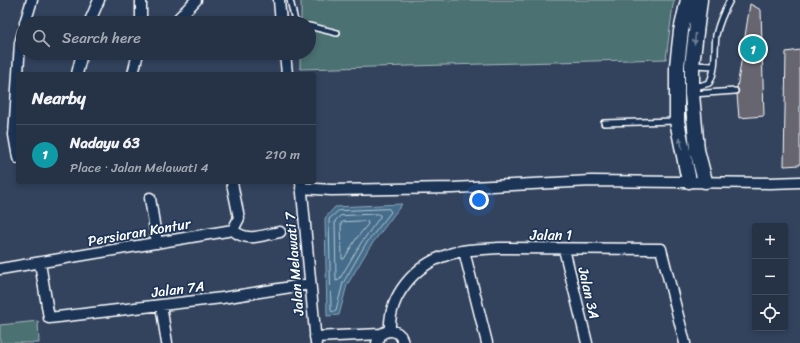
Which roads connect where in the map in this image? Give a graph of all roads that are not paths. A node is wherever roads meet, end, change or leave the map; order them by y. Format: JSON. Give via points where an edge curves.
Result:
{"nodes":[{"id":1,"x":32,"y":0,"type":"edge"},
{"id":2,"x":99,"y":0,"type":"edge"},
{"id":3,"x":141,"y":0,"type":"edge"},
{"id":4,"x":196,"y":0,"type":"edge"},
{"id":5,"x":278,"y":0,"type":"edge"},
{"id":6,"x":290,"y":0,"type":"edge"},
{"id":7,"x":688,"y":0,"type":"edge"},
{"id":8,"x":700,"y":0,"type":"edge"},
{"id":9,"x":730,"y":0,"type":"edge"},
{"id":10,"x":27,"y":16,"type":"edge"},
{"id":11,"x":92,"y":16,"type":"edge"},
{"id":12,"x":140,"y":16,"type":"edge"},
{"id":13,"x":181,"y":16,"type":"edge"},
{"id":14,"x":280,"y":16,"type":"edge"},
{"id":15,"x":294,"y":16,"type":"edge"},
{"id":16,"x":316,"y":28,"type":"edge"},
{"id":17,"x":337,"y":34,"type":"dead end"},
{"id":18,"x":19,"y":60,"type":"edge"},
{"id":19,"x":80,"y":60,"type":"edge"},
{"id":20,"x":136,"y":60,"type":"edge"},
{"id":21,"x":286,"y":60,"type":"edge"},
{"id":22,"x":692,"y":65,"type":"junction"},
{"id":23,"x":714,"y":66,"type":"junction"},
{"id":24,"x":18,"y":72,"type":"edge"},
{"id":25,"x":77,"y":72,"type":"edge"},
{"id":26,"x":133,"y":72,"type":"edge"},
{"id":27,"x":288,"y":72,"type":"edge"},
{"id":28,"x":735,"y":90,"type":"dead end"},
{"id":29,"x":692,"y":91,"type":"junction"},
{"id":30,"x":16,"y":104,"type":"edge"},
{"id":31,"x":678,"y":121,"type":"junction"},
{"id":32,"x":604,"y":123,"type":"dead end"},
{"id":33,"x":16,"y":146,"type":"edge"},
{"id":34,"x":689,"y":181,"type":"junction"},
{"id":35,"x":705,"y":181,"type":"junction"},
{"id":36,"x":800,"y":182,"type":"edge"},
{"id":37,"x":232,"y":184,"type":"edge"},
{"id":38,"x":301,"y":185,"type":"edge"},
{"id":39,"x":150,"y":198,"type":"dead end"},
{"id":40,"x":233,"y":230,"type":"junction"},
{"id":41,"x":280,"y":232,"type":"dead end"},
{"id":42,"x":157,"y":243,"type":"junction"},
{"id":43,"x":564,"y":249,"type":"junction"},
{"id":44,"x":464,"y":251,"type":"junction"},
{"id":45,"x":40,"y":263,"type":"junction"},
{"id":46,"x":0,"y":269,"type":"edge"},
{"id":47,"x":310,"y":284,"type":"junction"},
{"id":48,"x":161,"y":305,"type":"junction"},
{"id":49,"x":383,"y":336,"type":"edge"},
{"id":50,"x":316,"y":340,"type":"edge"},
{"id":51,"x":167,"y":343,"type":"edge"},
{"id":52,"x":403,"y":343,"type":"edge"},
{"id":53,"x":487,"y":343,"type":"edge"},
{"id":54,"x":587,"y":343,"type":"edge"},
{"id":55,"x":685,"y":343,"type":"edge"}],
"edges":[{"from":1,"to":10,"type":"street"},
{"from":2,"to":11,"type":"street"},
{"from":3,"to":12,"type":"street"},
{"from":4,"to":13,"type":"street"},
{"from":5,"to":14,"type":"street"},
{"from":6,"to":15,"type":"lane"},
{"from":7,"to":31,"type":"street","via":[[677,66]]},
{"from":8,"to":22,"type":"street","one_way":true},
{"from":9,"to":23,"type":"lane","via":[[716,34]]},
{"from":16,"to":17,"type":"lane"},
{"from":18,"to":24,"type":"street"},
{"from":19,"to":25,"type":"street"},
{"from":20,"to":26,"type":"street"},
{"from":21,"to":27,"type":"street"},
{"from":22,"to":23,"type":"lane"},
{"from":22,"to":29,"type":"street"},
{"from":23,"to":29,"type":"lane","via":[[713,77],[709,83]]},
{"from":28,"to":29,"type":"lane"},
{"from":29,"to":35,"type":"street","via":[[696,150]]},
{"from":30,"to":33,"type":"street"},
{"from":31,"to":32,"type":"lane"},
{"from":34,"to":31,"type":"street","one_way":true},
{"from":34,"to":35,"type":"street"},
{"from":34,"to":38,"type":"street","via":[[591,181],[453,188],[331,190]]},
{"from":35,"to":36,"type":"street"},
{"from":37,"to":40,"type":"street","via":[[239,218]]},
{"from":38,"to":47,"type":"street","name":"Jalan Melawati 7"},
{"from":39,"to":42,"type":"street"},
{"from":40,"to":41,"type":"street","via":[[247,238]]},
{"from":40,"to":42,"type":"street","name":"Persiaran Kontur"},
{"from":42,"to":45,"type":"street","name":"Persiaran Kontur"},
{"from":43,"to":44,"type":"street","name":"Jalan 1","via":[[499,248]]},
{"from":43,"to":54,"type":"street","name":"Jalan 3A"},
{"from":43,"to":55,"type":"street","name":"Jalan 1","via":[[661,249]]},
{"from":44,"to":49,"type":"street","name":"Jalan 1","via":[[448,254],[430,262],[409,279],[395,300]]},
{"from":44,"to":53,"type":"street"},
{"from":45,"to":46,"type":"street","name":"Persiaran Kontur"},
{"from":45,"to":48,"type":"street","name":"Jalan 7A","via":[[49,318]]},
{"from":47,"to":48,"type":"street","name":"Jalan 7A"},
{"from":47,"to":50,"type":"street","name":"Jalan Melawati 7"},
{"from":48,"to":51,"type":"street"},
{"from":49,"to":50,"type":"street"},
{"from":49,"to":52,"type":"street","via":[[394,331],[400,335]]}]}
